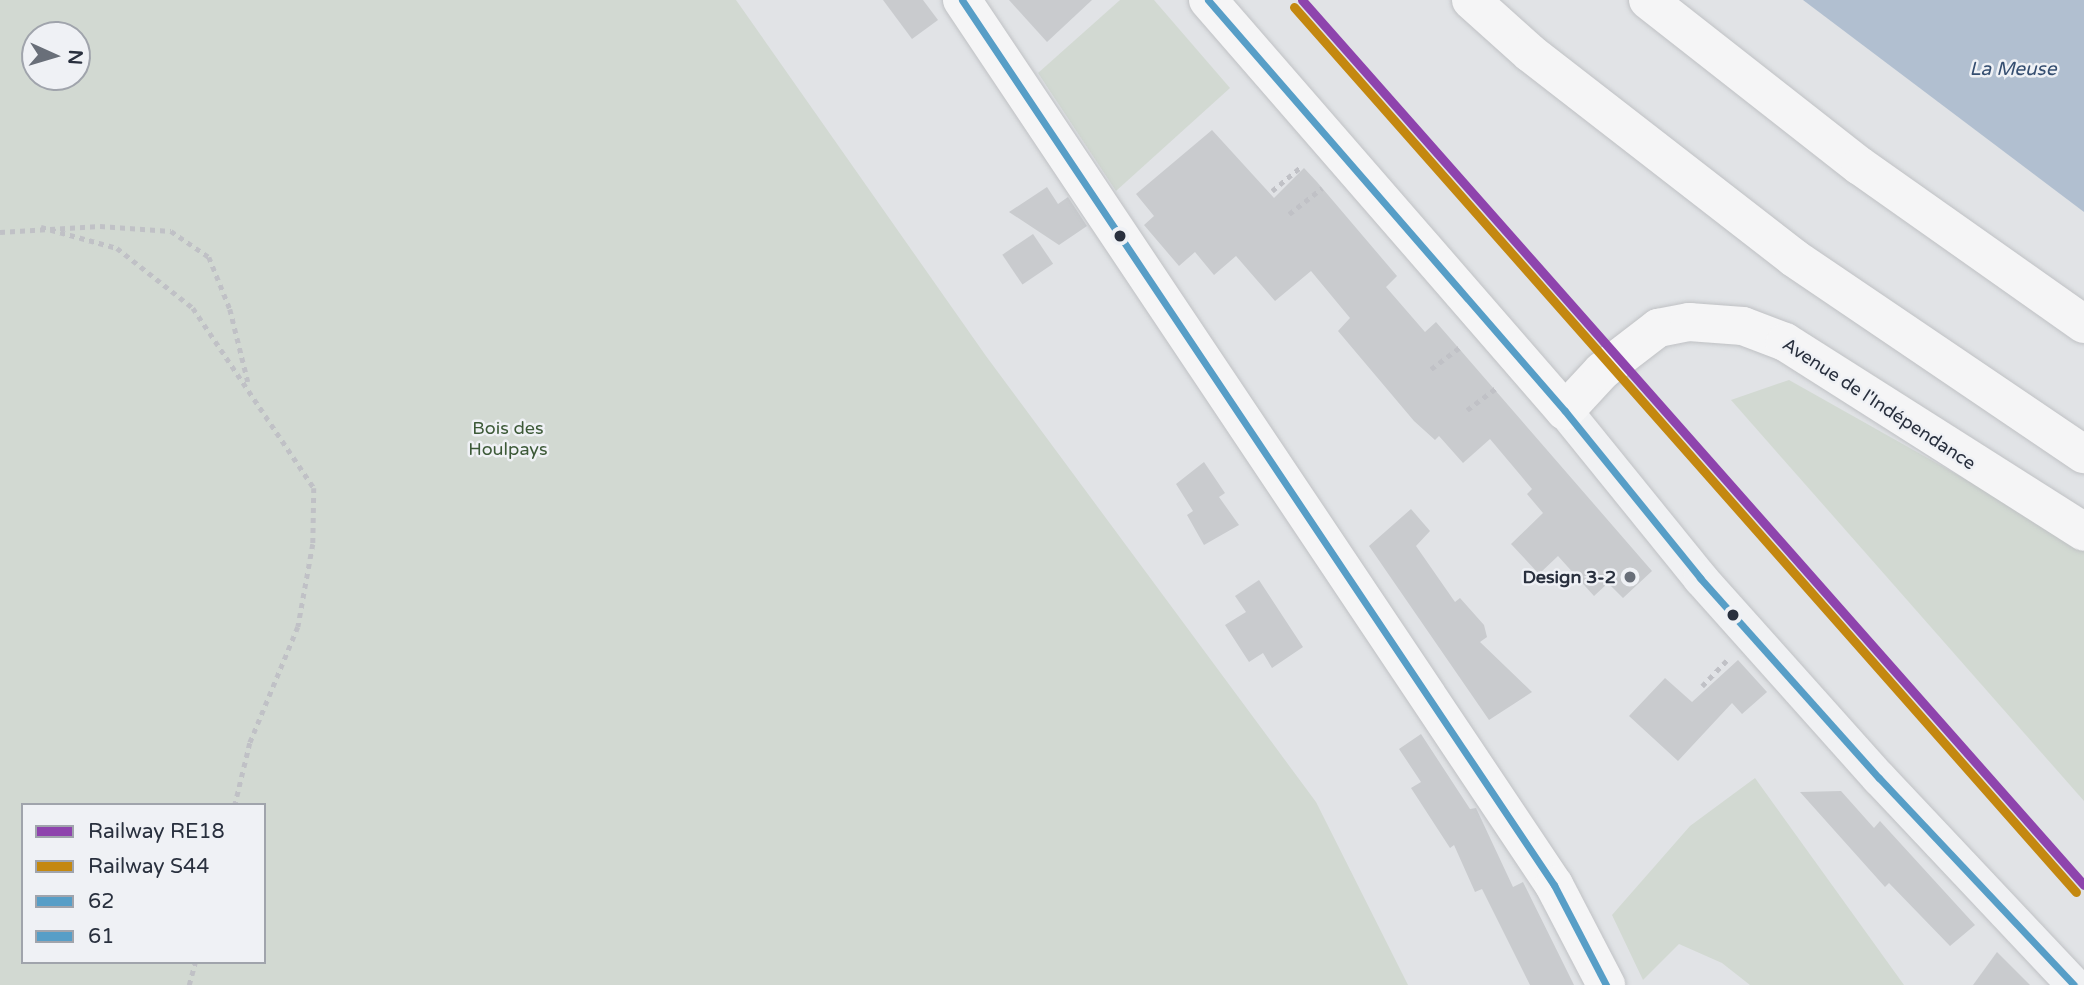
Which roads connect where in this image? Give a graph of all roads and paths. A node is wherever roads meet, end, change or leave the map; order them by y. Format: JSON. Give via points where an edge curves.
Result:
{"nodes":[{"id":1,"x":962,"y":0,"type":"edge"},
{"id":2,"x":1208,"y":0,"type":"edge"},
{"id":3,"x":1471,"y":0,"type":"edge"},
{"id":4,"x":1648,"y":0,"type":"edge"},
{"id":5,"x":1302,"y":166,"type":"dead end"},
{"id":6,"x":1322,"y":187,"type":"dead end"},
{"id":7,"x":1272,"y":191,"type":"dead end"},
{"id":8,"x":1289,"y":214,"type":"dead end"},
{"id":9,"x":41,"y":227,"type":"junction"},
{"id":10,"x":0,"y":232,"type":"edge"},
{"id":11,"x":2084,"y":324,"type":"edge"},
{"id":12,"x":1460,"y":347,"type":"dead end"},
{"id":13,"x":1431,"y":369,"type":"dead end"},
{"id":14,"x":249,"y":386,"type":"junction"},
{"id":15,"x":1496,"y":388,"type":"dead end"},
{"id":16,"x":1467,"y":410,"type":"dead end"},
{"id":17,"x":1565,"y":411,"type":"junction"},
{"id":18,"x":2084,"y":454,"type":"edge"},
{"id":19,"x":2084,"y":532,"type":"edge"},
{"id":20,"x":1731,"y":656,"type":"dead end"},
{"id":21,"x":1702,"y":685,"type":"dead end"},
{"id":22,"x":235,"y":803,"type":"edge"},
{"id":23,"x":194,"y":964,"type":"edge"},
{"id":24,"x":189,"y":985,"type":"edge"},
{"id":25,"x":1606,"y":985,"type":"edge"},
{"id":26,"x":2074,"y":985,"type":"edge"}],
"edges":[{"from":1,"to":25,"type":"main road","via":[[1554,885]]},
{"from":2,"to":17,"type":"main road"},
{"from":3,"to":18,"type":"main road","via":[[1530,54],[1794,258]]},
{"from":4,"to":11,"type":"main road","via":[[1860,166]]},
{"from":5,"to":7,"type":"path"},
{"from":6,"to":8,"type":"path"},
{"from":9,"to":10,"type":"path"},
{"from":9,"to":14,"type":"path","via":[[117,248],[193,308]]},
{"from":9,"to":14,"type":"path","via":[[171,231],[209,257],[230,309]]},
{"from":12,"to":13,"type":"path"},
{"from":14,"to":22,"type":"path","via":[[314,488],[313,544],[298,627],[250,743]]},
{"from":15,"to":16,"type":"path"},
{"from":17,"to":19,"type":"main road","name":"Avenue de l'Indépendance","via":[[1602,371],[1658,328],[1689,321],[1743,326],[1785,342]]},
{"from":17,"to":26,"type":"street","via":[[1700,578],[1879,778]]},
{"from":20,"to":21,"type":"path"},
{"from":23,"to":24,"type":"path"}]}
